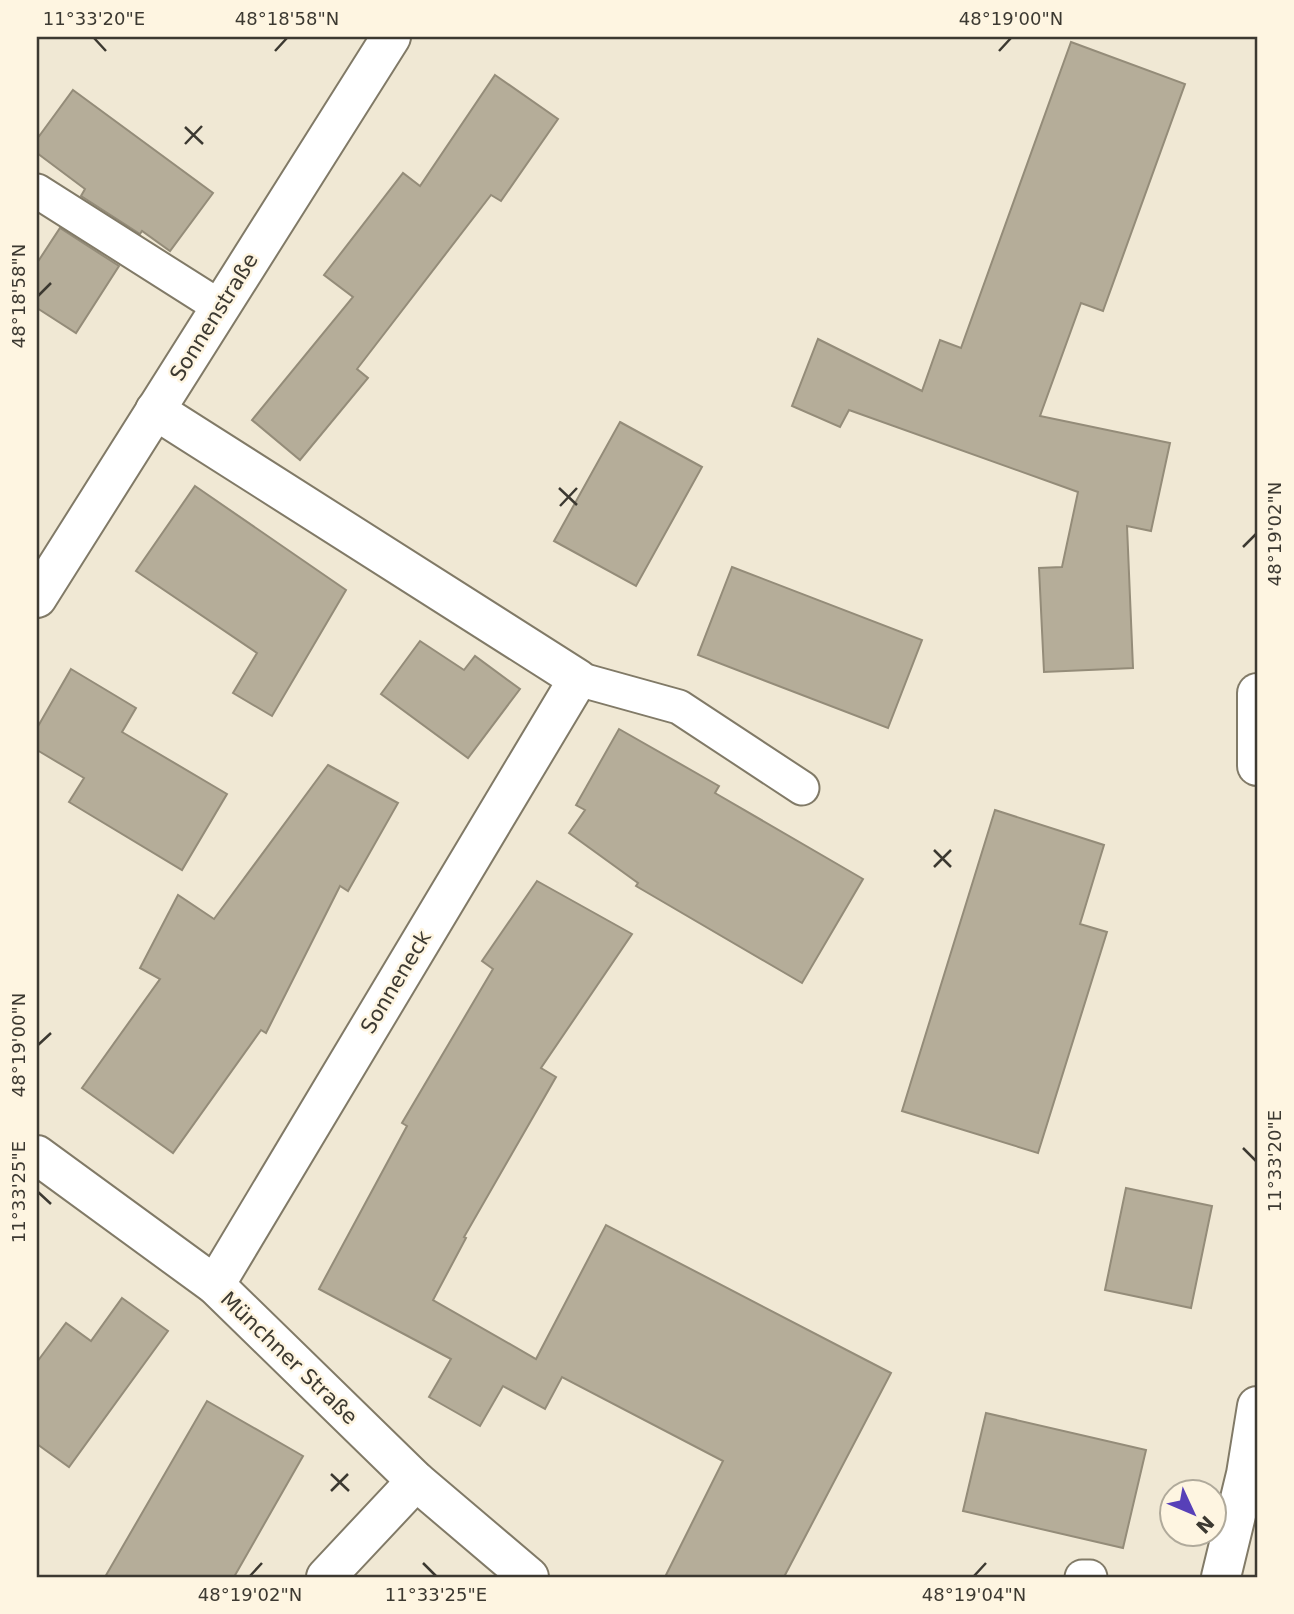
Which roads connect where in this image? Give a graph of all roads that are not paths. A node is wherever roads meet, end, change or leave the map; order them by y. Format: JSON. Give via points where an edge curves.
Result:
{"nodes":[{"id":1,"x":391,"y":37,"type":"edge"},
{"id":2,"x":37,"y":191,"type":"edge"},
{"id":3,"x":220,"y":307,"type":"junction"},
{"id":4,"x":155,"y":410,"type":"junction"},
{"id":5,"x":37,"y":598,"type":"edge"},
{"id":6,"x":578,"y":679,"type":"junction"},
{"id":7,"x":1257,"y":694,"type":"edge"},
{"id":8,"x":1257,"y":766,"type":"edge"},
{"id":9,"x":802,"y":788,"type":"dead end"},
{"id":10,"x":37,"y":1155,"type":"edge"},
{"id":11,"x":215,"y":1285,"type":"junction"},
{"id":12,"x":1257,"y":1406,"type":"edge"},
{"id":13,"x":416,"y":1481,"type":"junction"},
{"id":14,"x":326,"y":1577,"type":"edge"},
{"id":15,"x":529,"y":1577,"type":"edge"},
{"id":16,"x":1082,"y":1577,"type":"edge"},
{"id":17,"x":1090,"y":1577,"type":"edge"},
{"id":18,"x":1221,"y":1577,"type":"edge"}],
"edges":[{"from":1,"to":3,"type":"street","name":"Sonnenstraße"},
{"from":2,"to":3,"type":"lane"},
{"from":3,"to":4,"type":"street","name":"Sonnenstraße"},
{"from":4,"to":5,"type":"street","name":"Sonnenstraße"},
{"from":4,"to":6,"type":"street"},
{"from":6,"to":9,"type":"lane","via":[[679,707]]},
{"from":6,"to":11,"type":"street","name":"Sonneneck"},
{"from":7,"to":8,"type":"street"},
{"from":10,"to":11,"type":"street","name":"Münchner Straße"},
{"from":11,"to":13,"type":"street","name":"Münchner Straße"},
{"from":12,"to":18,"type":"street"},
{"from":13,"to":14,"type":"street"},
{"from":13,"to":15,"type":"street","name":"Münchner Straße"},
{"from":16,"to":17,"type":"lane"}]}
